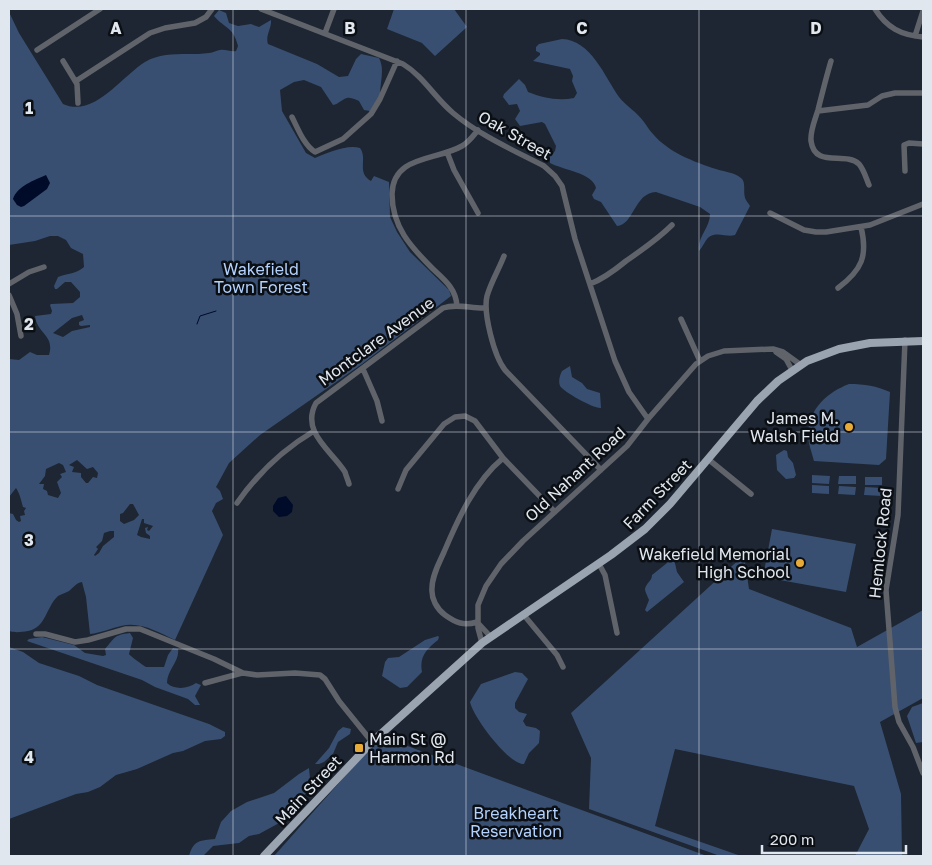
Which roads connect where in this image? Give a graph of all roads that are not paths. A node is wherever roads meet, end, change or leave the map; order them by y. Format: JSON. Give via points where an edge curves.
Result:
{"nodes":[{"id":1,"x":100,"y":9,"type":"edge"},
{"id":2,"x":212,"y":9,"type":"edge"},
{"id":3,"x":261,"y":9,"type":"edge"},
{"id":4,"x":334,"y":9,"type":"edge"},
{"id":5,"x":875,"y":9,"type":"edge"},
{"id":6,"x":923,"y":11,"type":"edge"},
{"id":7,"x":325,"y":33,"type":"junction"},
{"id":8,"x":915,"y":36,"type":"junction"},
{"id":9,"x":923,"y":36,"type":"edge"},
{"id":10,"x":37,"y":50,"type":"dead end"},
{"id":11,"x":397,"y":60,"type":"junction"},
{"id":12,"x":63,"y":61,"type":"dead end"},
{"id":13,"x":831,"y":61,"type":"dead end"},
{"id":14,"x":76,"y":81,"type":"junction"},
{"id":15,"x":923,"y":93,"type":"edge"},
{"id":16,"x":78,"y":103,"type":"dead end"},
{"id":17,"x":818,"y":111,"type":"junction"},
{"id":18,"x":292,"y":117,"type":"dead end"},
{"id":19,"x":478,"y":130,"type":"junction"},
{"id":20,"x":923,"y":144,"type":"edge"},
{"id":21,"x":447,"y":152,"type":"junction"},
{"id":22,"x":905,"y":172,"type":"dead end"},
{"id":23,"x":869,"y":185,"type":"dead end"},
{"id":24,"x":923,"y":204,"type":"edge"},
{"id":25,"x":478,"y":213,"type":"dead end"},
{"id":26,"x":770,"y":213,"type":"dead end"},
{"id":27,"x":672,"y":225,"type":"dead end"},
{"id":28,"x":861,"y":227,"type":"junction"},
{"id":29,"x":504,"y":256,"type":"dead end"},
{"id":30,"x":44,"y":268,"type":"dead end"},
{"id":31,"x":9,"y":284,"type":"edge"},
{"id":32,"x":590,"y":284,"type":"junction"},
{"id":33,"x":838,"y":288,"type":"dead end"},
{"id":34,"x":9,"y":295,"type":"edge"},
{"id":35,"x":457,"y":306,"type":"junction"},
{"id":36,"x":486,"y":308,"type":"junction"},
{"id":37,"x":681,"y":319,"type":"dead end"},
{"id":38,"x":923,"y":334,"type":"edge"},
{"id":39,"x":21,"y":336,"type":"dead end"},
{"id":40,"x":907,"y":340,"type":"junction"},
{"id":41,"x":923,"y":341,"type":"edge"},
{"id":42,"x":770,"y":349,"type":"junction"},
{"id":43,"x":700,"y":361,"type":"junction"},
{"id":44,"x":801,"y":365,"type":"junction"},
{"id":45,"x":363,"y":369,"type":"junction"},
{"id":46,"x":792,"y":370,"type":"junction"},
{"id":47,"x":648,"y":419,"type":"junction"},
{"id":48,"x":382,"y":421,"type":"dead end"},
{"id":49,"x":314,"y":431,"type":"junction"},
{"id":50,"x":503,"y":458,"type":"junction"},
{"id":51,"x":708,"y":459,"type":"junction"},
{"id":52,"x":601,"y":470,"type":"junction"},
{"id":53,"x":349,"y":484,"type":"dead end"},
{"id":54,"x":398,"y":489,"type":"dead end"},
{"id":55,"x":751,"y":494,"type":"dead end"},
{"id":56,"x":237,"y":503,"type":"dead end"},
{"id":57,"x":555,"y":512,"type":"junction"},
{"id":58,"x":599,"y":564,"type":"junction"},
{"id":59,"x":523,"y":614,"type":"junction"},
{"id":60,"x":477,"y":622,"type":"junction"},
{"id":61,"x":617,"y":633,"type":"dead end"},
{"id":62,"x":36,"y":634,"type":"dead end"},
{"id":63,"x":490,"y":636,"type":"junction"},
{"id":64,"x":482,"y":643,"type":"junction"},
{"id":65,"x":563,"y":667,"type":"dead end"},
{"id":66,"x":243,"y":673,"type":"junction"},
{"id":67,"x":205,"y":683,"type":"dead end"},
{"id":68,"x":372,"y":742,"type":"junction"},
{"id":69,"x":923,"y":773,"type":"edge"},
{"id":70,"x":264,"y":856,"type":"edge"}],
"edges":[{"from":1,"to":10,"type":"street"},
{"from":2,"to":14,"type":"street","via":[[195,23],[150,33]]},
{"from":3,"to":7,"type":"street","name":"Oak Street"},
{"from":4,"to":7,"type":"street"},
{"from":5,"to":8,"type":"street","via":[[891,27]]},
{"from":6,"to":8,"type":"street"},
{"from":7,"to":11,"type":"street","name":"Oak Street"},
{"from":8,"to":9,"type":"street"},
{"from":11,"to":18,"type":"street","via":[[373,112],[340,141],[315,152],[305,142]]},
{"from":11,"to":19,"type":"street","name":"Oak Street","via":[[412,70],[453,113]]},
{"from":12,"to":14,"type":"street"},
{"from":13,"to":17,"type":"street"},
{"from":14,"to":16,"type":"street"},
{"from":15,"to":17,"type":"street","via":[[895,93],[882,96],[868,105]]},
{"from":17,"to":23,"type":"street","via":[[811,138],[815,150],[824,157],[856,162]]},
{"from":19,"to":21,"type":"street","via":[[463,146]]},
{"from":19,"to":32,"type":"street","name":"Oak Street","via":[[544,166],[558,178]]},
{"from":20,"to":22,"type":"street","via":[[909,142],[904,145]]},
{"from":21,"to":25,"type":"street"},
{"from":21,"to":35,"type":"street","via":[[401,170],[394,183],[393,204],[401,233],[451,286]]},
{"from":24,"to":28,"type":"street"},
{"from":26,"to":28,"type":"street","via":[[816,232]]},
{"from":27,"to":32,"type":"street","via":[[613,271]]},
{"from":28,"to":33,"type":"street","via":[[862,259],[855,273]]},
{"from":29,"to":36,"type":"street","via":[[489,290]]},
{"from":30,"to":31,"type":"street","via":[[29,272]]},
{"from":32,"to":47,"type":"street","name":"Oak Street","via":[[620,371]]},
{"from":34,"to":39,"type":"street"},
{"from":35,"to":36,"type":"street","name":"Montclare Avenue"},
{"from":35,"to":45,"type":"street","name":"Montclare Avenue","via":[[443,308]]},
{"from":36,"to":52,"type":"street","via":[[502,366]]},
{"from":37,"to":43,"type":"street"},
{"from":38,"to":40,"type":"main road"},
{"from":40,"to":41,"type":"main road","name":"Farm Street"},
{"from":40,"to":44,"type":"main road","name":"Farm Street","via":[[850,346]]},
{"from":40,"to":69,"type":"street","name":"Hemlock Road","via":[[898,515],[886,595],[895,707]]},
{"from":42,"to":43,"type":"street","name":"Old Nahant Road","via":[[724,351]]},
{"from":42,"to":44,"type":"street","name":"Old Nahant Road","via":[[783,352]]},
{"from":42,"to":46,"type":"street","via":[[782,356]]},
{"from":43,"to":47,"type":"street","name":"Old Nahant Road"},
{"from":44,"to":46,"type":"main road","name":"Farm Street"},
{"from":45,"to":48,"type":"street"},
{"from":45,"to":49,"type":"street","name":"Montclare Avenue","via":[[316,403],[311,418]]},
{"from":46,"to":51,"type":"main road","name":"Farm Street","via":[[757,401]]},
{"from":47,"to":52,"type":"street","name":"Old Nahant Road","via":[[628,446]]},
{"from":49,"to":53,"type":"street"},
{"from":49,"to":56,"type":"street","via":[[277,457]]},
{"from":50,"to":54,"type":"street","via":[[475,421],[465,416],[455,417],[444,424],[406,470]]},
{"from":50,"to":57,"type":"street"},
{"from":50,"to":60,"type":"street","via":[[466,506],[440,560],[432,586],[435,603],[444,614],[462,624]]},
{"from":51,"to":55,"type":"street"},
{"from":51,"to":58,"type":"main road","name":"Farm Street","via":[[652,522]]},
{"from":52,"to":57,"type":"street","name":"Old Nahant Road"},
{"from":57,"to":60,"type":"street","name":"Old Nahant Road","via":[[511,552],[495,572],[479,601]]},
{"from":58,"to":59,"type":"main road","name":"Farm Street"},
{"from":58,"to":61,"type":"street","via":[[605,576]]},
{"from":59,"to":63,"type":"main road","name":"Farm Street"},
{"from":59,"to":65,"type":"street"},
{"from":60,"to":63,"type":"street"},
{"from":60,"to":64,"type":"street","name":"Old Nahant Road"},
{"from":62,"to":66,"type":"street","via":[[75,642],[126,629],[140,629]]},
{"from":63,"to":64,"type":"main road","name":"Farm Street"},
{"from":64,"to":68,"type":"main road","name":"Farm Street"},
{"from":66,"to":67,"type":"street"},
{"from":66,"to":68,"type":"street","via":[[321,676]]},
{"from":68,"to":70,"type":"main road","name":"Main Street"}]}
